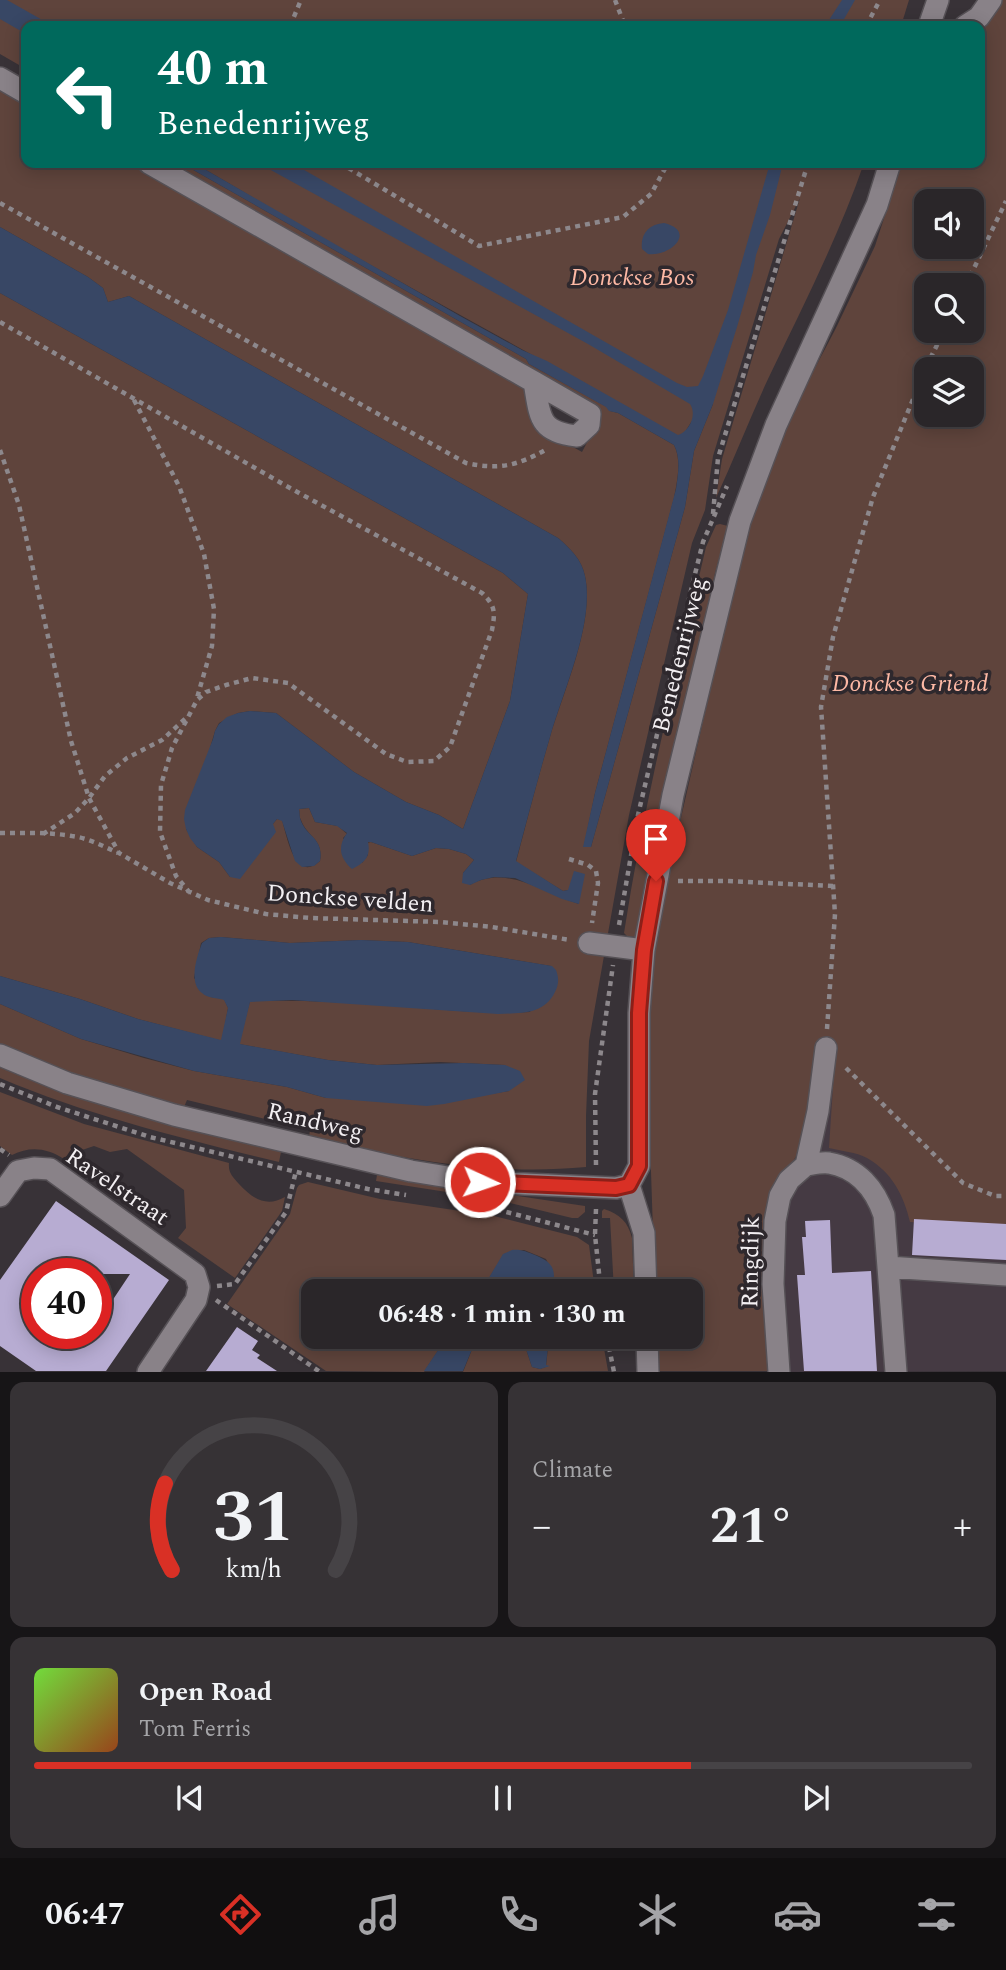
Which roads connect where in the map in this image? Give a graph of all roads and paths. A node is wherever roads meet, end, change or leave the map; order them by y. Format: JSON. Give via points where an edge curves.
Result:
{"nodes":[{"id":1,"x":301,"y":0,"type":"edge"},
{"id":2,"x":615,"y":0,"type":"edge"},
{"id":3,"x":880,"y":0,"type":"edge"},
{"id":4,"x":938,"y":0,"type":"edge"},
{"id":5,"x":991,"y":0,"type":"edge"},
{"id":6,"x":292,"y":21,"type":"edge"},
{"id":7,"x":623,"y":21,"type":"edge"},
{"id":8,"x":869,"y":21,"type":"edge"},
{"id":9,"x":935,"y":21,"type":"edge"},
{"id":10,"x":973,"y":21,"type":"edge"},
{"id":11,"x":0,"y":78,"type":"edge"},
{"id":12,"x":21,"y":90,"type":"edge"},
{"id":13,"x":158,"y":168,"type":"edge"},
{"id":14,"x":348,"y":168,"type":"edge"},
{"id":15,"x":665,"y":168,"type":"edge"},
{"id":16,"x":806,"y":168,"type":"edge"},
{"id":17,"x":888,"y":168,"type":"edge"},
{"id":18,"x":1006,"y":201,"type":"edge"},
{"id":19,"x":0,"y":203,"type":"edge"},
{"id":20,"x":972,"y":273,"type":"edge"},
{"id":21,"x":0,"y":322,"type":"edge"},
{"id":22,"x":938,"y":343,"type":"edge"},
{"id":23,"x":534,"y":382,"type":"junction"},
{"id":24,"x":134,"y":399,"type":"junction"},
{"id":25,"x":562,"y":434,"type":"junction"},
{"id":26,"x":0,"y":450,"type":"edge"},
{"id":27,"x":712,"y":519,"type":"dead end"},
{"id":28,"x":197,"y":699,"type":"junction"},
{"id":29,"x":189,"y":715,"type":"junction"},
{"id":30,"x":89,"y":798,"type":"junction"},
{"id":31,"x":0,"y":834,"type":"edge"},
{"id":32,"x":43,"y":834,"type":"junction"},
{"id":33,"x":119,"y":853,"type":"junction"},
{"id":34,"x":569,"y":859,"type":"dead end"},
{"id":35,"x":656,"y":881,"type":"junction"},
{"id":36,"x":833,"y":886,"type":"junction"},
{"id":37,"x":190,"y":893,"type":"junction"},
{"id":38,"x":589,"y":943,"type":"junction"},
{"id":39,"x":644,"y":950,"type":"junction"},
{"id":40,"x":826,"y":1048,"type":"junction"},
{"id":41,"x":0,"y":1055,"type":"edge"},
{"id":42,"x":806,"y":1165,"type":"junction"},
{"id":43,"x":296,"y":1172,"type":"dead end"},
{"id":44,"x":629,"y":1185,"type":"junction"},
{"id":45,"x":0,"y":1196,"type":"edge"},
{"id":46,"x":1006,"y":1196,"type":"edge"},
{"id":47,"x":595,"y":1235,"type":"dead end"},
{"id":48,"x":888,"y":1267,"type":"junction"},
{"id":49,"x":1006,"y":1275,"type":"edge"},
{"id":50,"x":600,"y":1279,"type":"edge"},
{"id":51,"x":646,"y":1279,"type":"edge"},
{"id":52,"x":199,"y":1287,"type":"junction"},
{"id":53,"x":609,"y":1349,"type":"edge"},
{"id":54,"x":647,"y":1349,"type":"edge"},
{"id":55,"x":148,"y":1371,"type":"edge"},
{"id":56,"x":320,"y":1371,"type":"edge"},
{"id":57,"x":612,"y":1371,"type":"edge"},
{"id":58,"x":648,"y":1371,"type":"edge"},
{"id":59,"x":779,"y":1371,"type":"edge"},
{"id":60,"x":896,"y":1371,"type":"edge"}],
"edges":[{"from":1,"to":6,"type":"path"},
{"from":2,"to":7,"type":"path"},
{"from":3,"to":8,"type":"path"},
{"from":4,"to":9,"type":"street"},
{"from":5,"to":10,"type":"street"},
{"from":11,"to":12,"type":"street"},
{"from":13,"to":23,"type":"street"},
{"from":14,"to":15,"type":"path","via":[[479,246],[623,217],[651,194]]},
{"from":16,"to":27,"type":"path","via":[[718,458]]},
{"from":17,"to":35,"type":"street","name":"Benedenrijweg","via":[[877,205],[776,425],[740,521]]},
{"from":18,"to":20,"type":"path"},
{"from":19,"to":25,"type":"path","via":[[466,463],[509,467],[556,444]]},
{"from":21,"to":24,"type":"path"},
{"from":22,"to":36,"type":"path","via":[[873,497],[833,637],[821,708]]},
{"from":23,"to":25,"type":"street","via":[[539,413],[547,428]]},
{"from":23,"to":25,"type":"street","via":[[590,414],[589,425],[577,436]]},
{"from":24,"to":28,"type":"path","via":[[178,486],[204,554],[214,609],[212,646]]},
{"from":24,"to":28,"type":"path","via":[[482,593],[495,614],[450,747],[434,761],[407,762],[386,754],[288,683],[252,678]]},
{"from":26,"to":30,"type":"path","via":[[19,505],[71,741]]},
{"from":28,"to":29,"type":"path"},
{"from":29,"to":30,"type":"path","via":[[162,740],[105,776]]},
{"from":29,"to":37,"type":"path","via":[[172,748],[161,785],[160,832],[176,877]]},
{"from":30,"to":32,"type":"path"},
{"from":30,"to":33,"type":"path"},
{"from":31,"to":32,"type":"path","name":"Donckse velden"},
{"from":32,"to":33,"type":"path","name":"Donckse velden","via":[[73,836]]},
{"from":33,"to":37,"type":"path","name":"Donckse velden"},
{"from":34,"to":38,"type":"path","via":[[596,871]]},
{"from":35,"to":36,"type":"path"},
{"from":35,"to":39,"type":"street","name":"Benedenrijweg"},
{"from":36,"to":40,"type":"path"},
{"from":37,"to":38,"type":"path","name":"Donckse velden","via":[[267,914],[441,922]]},
{"from":38,"to":39,"type":"street"},
{"from":39,"to":44,"type":"street","name":"Benedenrijweg","via":[[639,1013],[639,1166]]},
{"from":40,"to":42,"type":"street","name":"Ringdijk"},
{"from":40,"to":46,"type":"path","via":[[963,1183]]},
{"from":41,"to":44,"type":"street","name":"Randweg","via":[[67,1083],[174,1115],[411,1171],[480,1182]]},
{"from":42,"to":48,"type":"street","via":[[828,1163],[866,1181],[884,1215]]},
{"from":42,"to":59,"type":"street","name":"Ringdijk","via":[[780,1196],[775,1221],[773,1284]]},
{"from":43,"to":52,"type":"path","via":[[286,1212],[235,1284]]},
{"from":44,"to":51,"type":"street","via":[[644,1233]]},
{"from":45,"to":52,"type":"street","name":"Ravelstraat","via":[[18,1171],[50,1169],[195,1274]]},
{"from":47,"to":50,"type":"path"},
{"from":48,"to":49,"type":"street"},
{"from":48,"to":60,"type":"street"},
{"from":52,"to":55,"type":"street","via":[[196,1300]]},
{"from":52,"to":56,"type":"path"},
{"from":53,"to":57,"type":"path"},
{"from":54,"to":58,"type":"street"}]}
